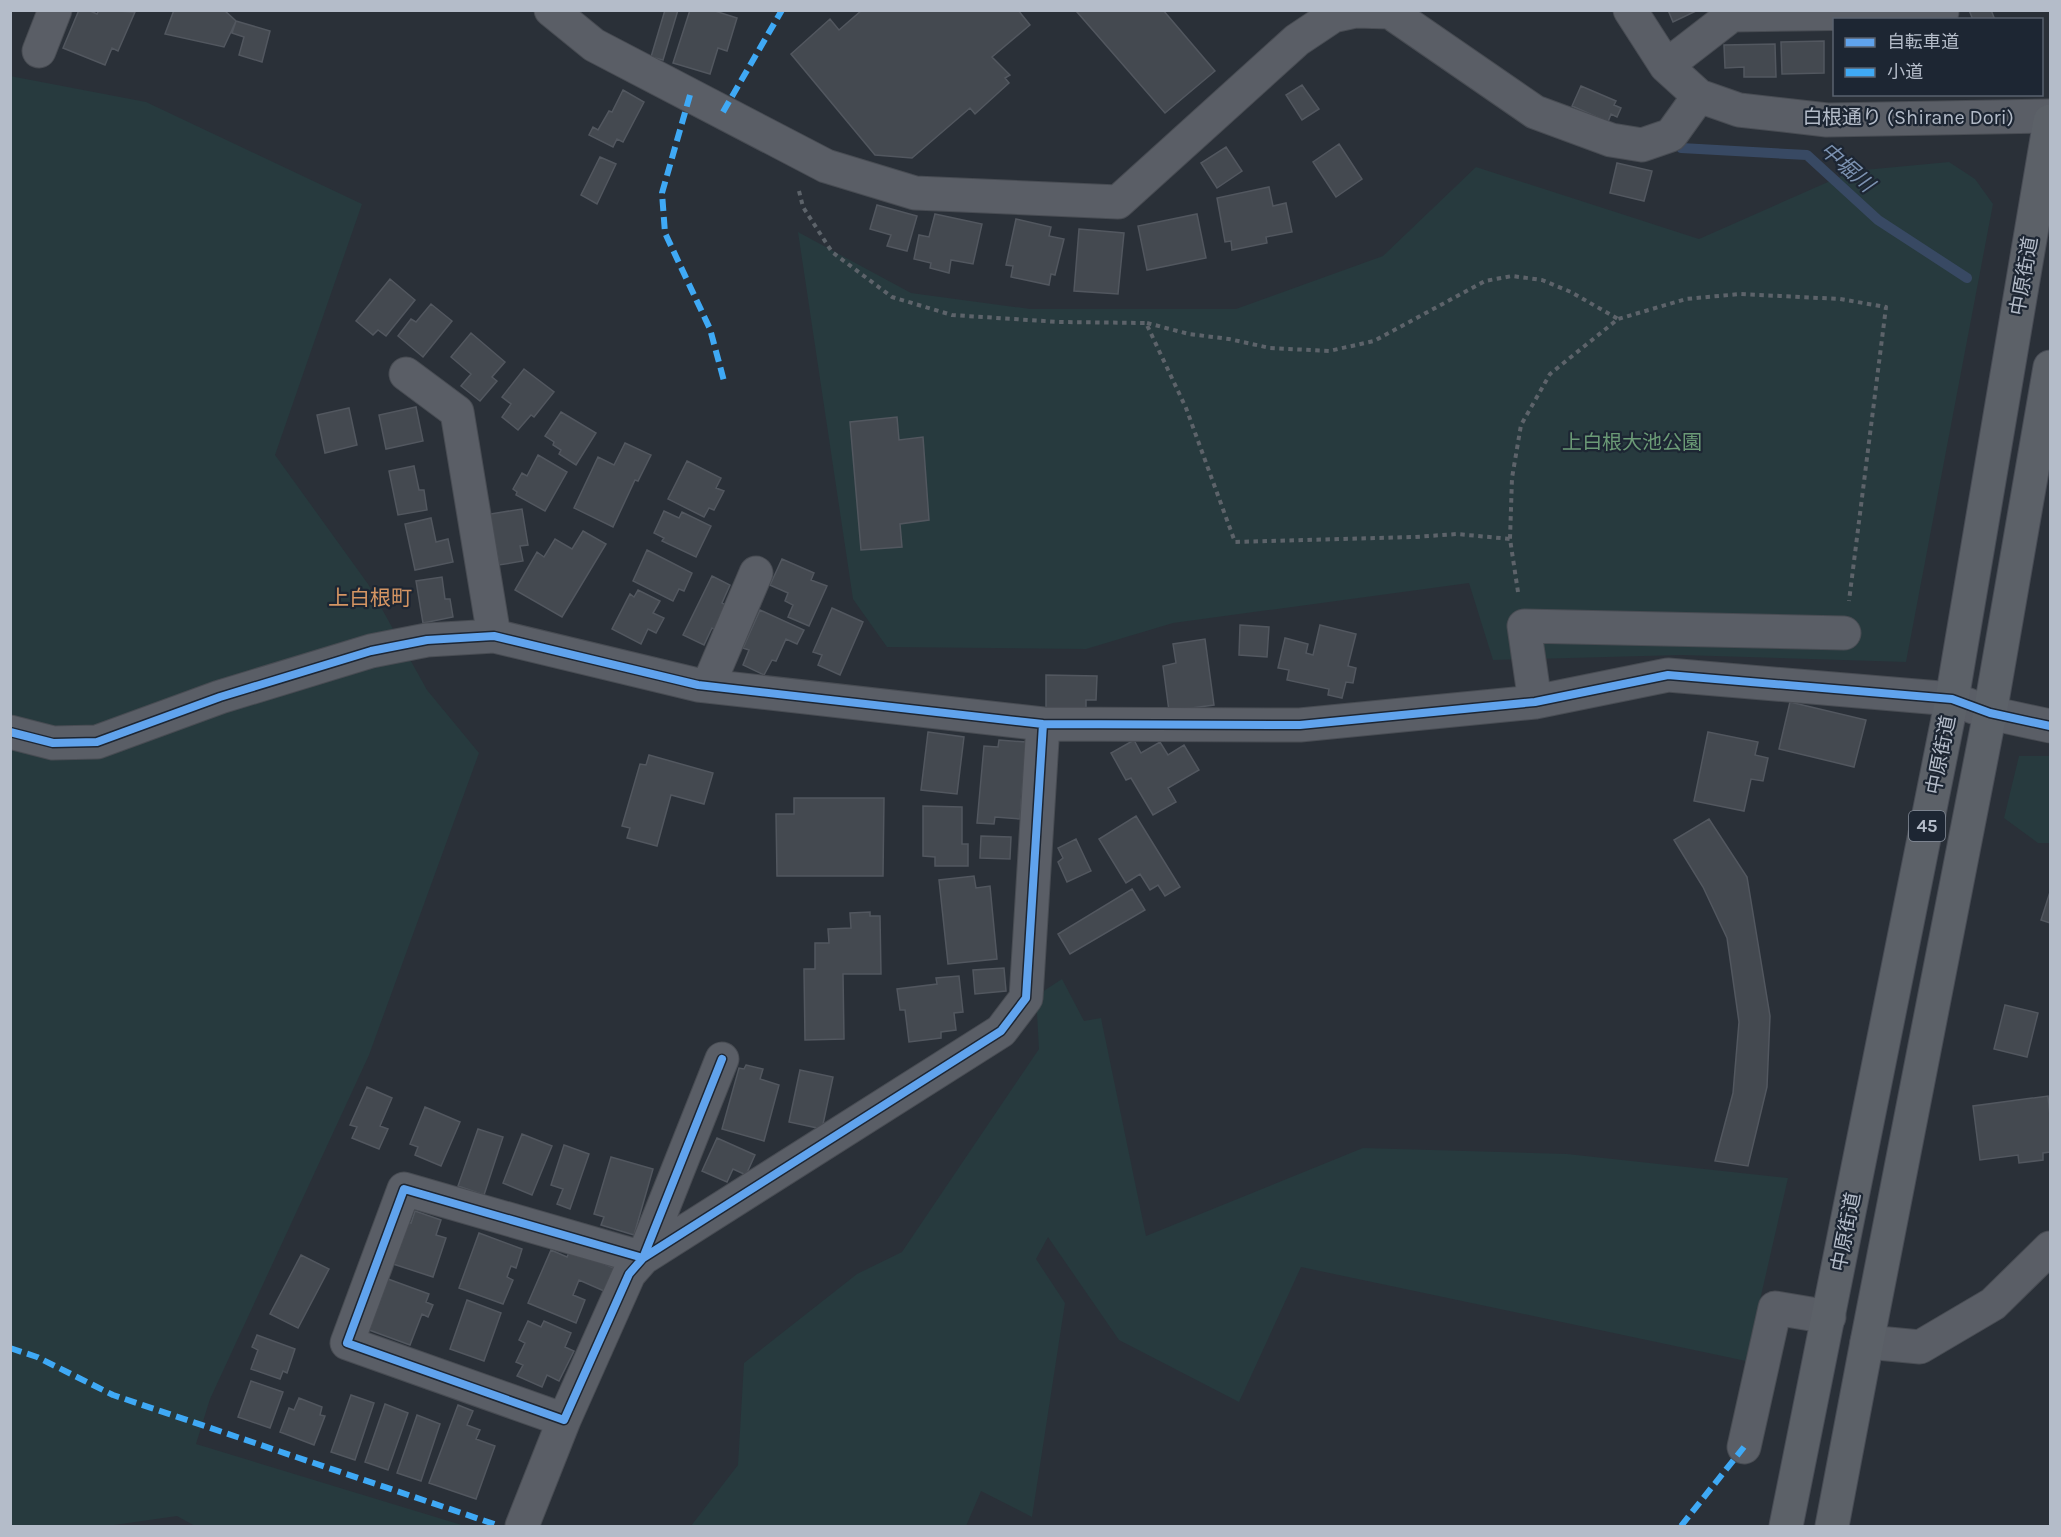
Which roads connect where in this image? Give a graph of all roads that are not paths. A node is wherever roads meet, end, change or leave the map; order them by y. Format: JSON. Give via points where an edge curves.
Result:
{"nodes":[{"id":1,"x":55,"y":10,"type":"edge"},
{"id":2,"x":551,"y":10,"type":"edge"},
{"id":3,"x":1630,"y":10,"type":"edge"},
{"id":4,"x":1390,"y":11,"type":"edge"},
{"id":5,"x":1942,"y":12,"type":"dead end"},
{"id":6,"x":1731,"y":13,"type":"edge"},
{"id":7,"x":39,"y":51,"type":"dead end"},
{"id":8,"x":1666,"y":66,"type":"junction"},
{"id":9,"x":1699,"y":96,"type":"junction"},
{"id":10,"x":2050,"y":116,"type":"edge"},
{"id":11,"x":2050,"y":121,"type":"edge"},
{"id":12,"x":2050,"y":367,"type":"edge"},
{"id":13,"x":406,"y":374,"type":"dead end"},
{"id":14,"x":756,"y":573,"type":"dead end"},
{"id":15,"x":1844,"y":633,"type":"road end"},
{"id":16,"x":494,"y":636,"type":"junction"},
{"id":17,"x":708,"y":686,"type":"junction"},
{"id":18,"x":1952,"y":699,"type":"junction"},
{"id":19,"x":1535,"y":702,"type":"junction"},
{"id":20,"x":1990,"y":713,"type":"junction"},
{"id":21,"x":1043,"y":724,"type":"junction"},
{"id":22,"x":2050,"y":726,"type":"edge"},
{"id":23,"x":10,"y":732,"type":"edge"},
{"id":24,"x":722,"y":1059,"type":"dead end"},
{"id":25,"x":2050,"y":1248,"type":"edge"},
{"id":26,"x":644,"y":1258,"type":"junction"},
{"id":27,"x":1829,"y":1317,"type":"junction"},
{"id":28,"x":1866,"y":1342,"type":"junction"},
{"id":29,"x":564,"y":1419,"type":"junction"},
{"id":30,"x":1744,"y":1447,"type":"dead end"},
{"id":31,"x":522,"y":1527,"type":"edge"},
{"id":32,"x":1786,"y":1527,"type":"edge"},
{"id":33,"x":1832,"y":1527,"type":"edge"}],
"edges":[{"from":1,"to":7,"type":"street"},
{"from":2,"to":4,"type":"street","via":[[594,45],[826,166],[915,193],[1118,202],[1297,40],[1333,16]]},
{"from":3,"to":8,"type":"street","name":"白根通り (Shirane Dori)"},
{"from":4,"to":9,"type":"street","via":[[1534,112],[1611,141],[1642,145],[1671,135]]},
{"from":5,"to":6,"type":"street"},
{"from":6,"to":8,"type":"street"},
{"from":8,"to":9,"type":"street","name":"白根通り (Shirane Dori)"},
{"from":9,"to":10,"type":"street","name":"白根通り (Shirane Dori)","via":[[1739,110],[1827,120]]},
{"from":11,"to":18,"type":"main road","name":"中原街道","number":"45"},
{"from":12,"to":20,"type":"main road","name":"中原街道","number":"45"},
{"from":13,"to":16,"type":"street","via":[[457,412]]},
{"from":14,"to":17,"type":"street"},
{"from":15,"to":19,"type":"street","via":[[1524,626]]},
{"from":16,"to":17,"type":"street"},
{"from":16,"to":23,"type":"street","via":[[427,640],[371,651],[220,697],[97,742],[52,743]]},
{"from":17,"to":21,"type":"street"},
{"from":18,"to":19,"type":"street","via":[[1668,675]]},
{"from":18,"to":20,"type":"street"},
{"from":18,"to":27,"type":"main road","name":"中原街道","number":"45"},
{"from":19,"to":21,"type":"street","via":[[1300,724]]},
{"from":20,"to":22,"type":"street"},
{"from":20,"to":28,"type":"main road","name":"中原街道","number":"45"},
{"from":21,"to":26,"type":"street","via":[[1026,998],[1001,1031]]},
{"from":24,"to":26,"type":"street"},
{"from":25,"to":28,"type":"street","via":[[1993,1304],[1920,1347]]},
{"from":26,"to":29,"type":"street","via":[[629,1274]]},
{"from":26,"to":29,"type":"street","via":[[404,1189],[346,1343]]},
{"from":27,"to":30,"type":"street","via":[[1775,1308]]},
{"from":27,"to":32,"type":"main road","name":"中原街道","number":"45"},
{"from":28,"to":33,"type":"main road","name":"中原街道","number":"45"},
{"from":29,"to":31,"type":"street"}]}
